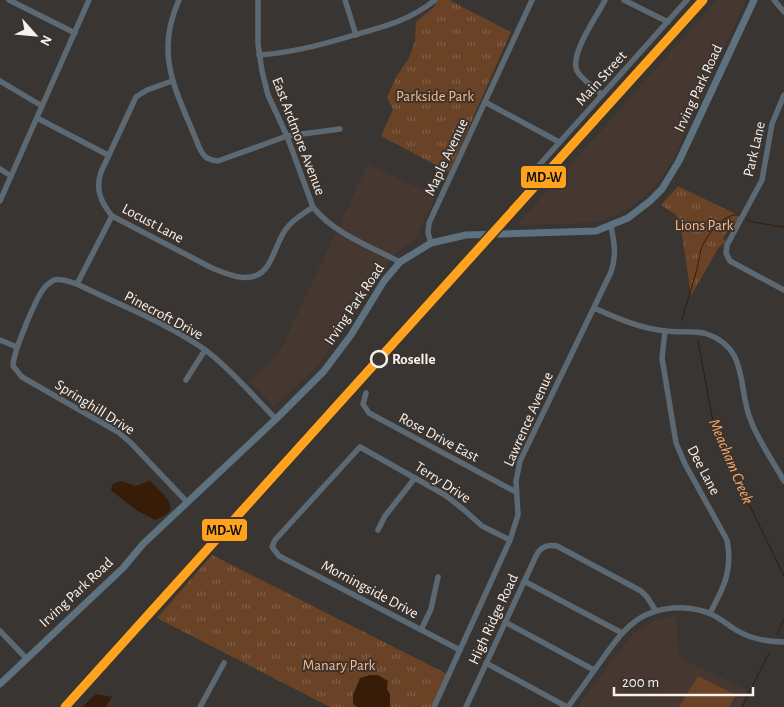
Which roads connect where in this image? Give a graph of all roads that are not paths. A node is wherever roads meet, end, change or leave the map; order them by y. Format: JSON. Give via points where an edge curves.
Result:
{"nodes":[{"id":1,"x":9,"y":0,"type":"edge"},
{"id":2,"x":89,"y":0,"type":"edge"},
{"id":3,"x":178,"y":0,"type":"edge"},
{"id":4,"x":258,"y":0,"type":"edge"},
{"id":5,"x":345,"y":0,"type":"edge"},
{"id":6,"x":435,"y":0,"type":"edge"},
{"id":7,"x":532,"y":0,"type":"edge"},
{"id":8,"x":605,"y":0,"type":"edge"},
{"id":9,"x":624,"y":0,"type":"edge"},
{"id":10,"x":687,"y":0,"type":"edge"},
{"id":11,"x":754,"y":0,"type":"edge"},
{"id":12,"x":774,"y":0,"type":"edge"},
{"id":13,"x":784,"y":12,"type":"edge"},
{"id":14,"x":668,"y":22,"type":"junction"},
{"id":15,"x":75,"y":32,"type":"junction"},
{"id":16,"x":356,"y":34,"type":"junction"},
{"id":17,"x":259,"y":55,"type":"junction"},
{"id":18,"x":0,"y":81,"type":"edge"},
{"id":19,"x":172,"y":81,"type":"junction"},
{"id":20,"x":602,"y":95,"type":"junction"},
{"id":21,"x":784,"y":95,"type":"edge"},
{"id":22,"x":485,"y":102,"type":"junction"},
{"id":23,"x":42,"y":106,"type":"junction"},
{"id":24,"x":37,"y":118,"type":"junction"},
{"id":25,"x":340,"y":129,"type":"dead end"},
{"id":26,"x":287,"y":136,"type":"junction"},
{"id":27,"x":560,"y":142,"type":"junction"},
{"id":28,"x":108,"y":155,"type":"junction"},
{"id":29,"x":0,"y":169,"type":"edge"},
{"id":30,"x":532,"y":172,"type":"dead end"},
{"id":31,"x":11,"y":176,"type":"junction"},
{"id":32,"x":0,"y":201,"type":"edge"},
{"id":33,"x":313,"y":207,"type":"junction"},
{"id":34,"x":112,"y":216,"type":"junction"},
{"id":35,"x":611,"y":226,"type":"junction"},
{"id":36,"x":432,"y":243,"type":"junction"},
{"id":37,"x":400,"y":262,"type":"junction"},
{"id":38,"x":77,"y":284,"type":"junction"},
{"id":39,"x":784,"y":290,"type":"edge"},
{"id":40,"x":594,"y":308,"type":"junction"},
{"id":41,"x":665,"y":331,"type":"junction"},
{"id":42,"x":0,"y":340,"type":"edge"},
{"id":43,"x":17,"y":347,"type":"junction"},
{"id":44,"x":205,"y":350,"type":"junction"},
{"id":45,"x":186,"y":380,"type":"dead end"},
{"id":46,"x":366,"y":394,"type":"dead end"},
{"id":47,"x":276,"y":419,"type":"junction"},
{"id":48,"x":782,"y":472,"type":"edge"},
{"id":49,"x":415,"y":478,"type":"junction"},
{"id":50,"x":784,"y":481,"type":"edge"},
{"id":51,"x":516,"y":492,"type":"junction"},
{"id":52,"x":187,"y":502,"type":"junction"},
{"id":53,"x":378,"y":530,"type":"dead end"},
{"id":54,"x":510,"y":540,"type":"junction"},
{"id":55,"x":272,"y":547,"type":"joint"},
{"id":56,"x":438,"y":577,"type":"dead end"},
{"id":57,"x":524,"y":581,"type":"junction"},
{"id":58,"x":656,"y":611,"type":"junction"},
{"id":59,"x":710,"y":614,"type":"junction"},
{"id":60,"x":505,"y":622,"type":"junction"},
{"id":61,"x":421,"y":630,"type":"junction"},
{"id":62,"x":0,"y":631,"type":"edge"},
{"id":63,"x":622,"y":633,"type":"junction"},
{"id":64,"x":784,"y":642,"type":"edge"},
{"id":65,"x":460,"y":650,"type":"junction"},
{"id":66,"x":26,"y":658,"type":"junction"},
{"id":67,"x":224,"y":663,"type":"dead end"},
{"id":68,"x":486,"y":663,"type":"junction"},
{"id":69,"x":594,"y":670,"type":"junction"},
{"id":70,"x":0,"y":684,"type":"edge"},
{"id":71,"x":200,"y":707,"type":"edge"},
{"id":72,"x":434,"y":707,"type":"edge"},
{"id":73,"x":468,"y":707,"type":"edge"},
{"id":74,"x":567,"y":707,"type":"edge"}],
"edges":[{"from":1,"to":15,"type":"street"},
{"from":2,"to":15,"type":"street"},
{"from":3,"to":19,"type":"street","via":[[167,38]]},
{"from":4,"to":17,"type":"street","name":"East Ardmore Avenue"},
{"from":5,"to":16,"type":"street"},
{"from":6,"to":16,"type":"street","via":[[404,19]]},
{"from":7,"to":22,"type":"street","name":"Maple Avenue"},
{"from":8,"to":20,"type":"street","via":[[575,62],[578,73]]},
{"from":9,"to":14,"type":"street"},
{"from":10,"to":14,"type":"street","name":"Main Street"},
{"from":11,"to":35,"type":"main road","name":"Irving Park Road","via":[[672,175],[643,207]]},
{"from":12,"to":13,"type":"street"},
{"from":14,"to":20,"type":"street","name":"Main Street"},
{"from":15,"to":23,"type":"street"},
{"from":16,"to":17,"type":"street","via":[[295,52]]},
{"from":17,"to":26,"type":"street","name":"East Ardmore Avenue","via":[[268,95]]},
{"from":18,"to":23,"type":"street"},
{"from":19,"to":26,"type":"street","via":[[207,159],[218,161]]},
{"from":19,"to":28,"type":"street","name":"Locust Lane","via":[[136,97]]},
{"from":20,"to":27,"type":"street","name":"Main Street"},
{"from":21,"to":39,"type":"street","name":"Park Lane","via":[[772,124],[762,180],[726,245],[730,261]]},
{"from":22,"to":27,"type":"street"},
{"from":22,"to":36,"type":"street","name":"Maple Avenue","via":[[429,223]]},
{"from":23,"to":24,"type":"street"},
{"from":24,"to":28,"type":"street"},
{"from":24,"to":31,"type":"street"},
{"from":25,"to":26,"type":"street"},
{"from":26,"to":33,"type":"street","name":"East Ardmore Avenue"},
{"from":27,"to":30,"type":"street","name":"Main Street"},
{"from":28,"to":34,"type":"street","name":"Locust Lane","via":[[99,177],[98,195]]},
{"from":29,"to":31,"type":"street"},
{"from":31,"to":32,"type":"street"},
{"from":33,"to":34,"type":"street","name":"Locust Lane","via":[[286,228],[262,272],[246,278],[212,268]]},
{"from":33,"to":37,"type":"street","name":"East Ardmore Avenue","via":[[332,226]]},
{"from":34,"to":38,"type":"street"},
{"from":35,"to":36,"type":"main road","name":"Irving Park Road","via":[[587,232],[466,235]]},
{"from":35,"to":40,"type":"street","name":"Lawrence Avenue","via":[[614,264]]},
{"from":36,"to":37,"type":"main road","name":"Irving Park Road"},
{"from":37,"to":47,"type":"main road","name":"Irving Park Road","via":[[384,281],[337,355]]},
{"from":38,"to":43,"type":"street","via":[[56,280],[45,287]]},
{"from":38,"to":44,"type":"street","name":"Pinecroft Drive"},
{"from":40,"to":41,"type":"street","via":[[635,324]]},
{"from":40,"to":51,"type":"street","name":"Lawrence Avenue","via":[[520,461]]},
{"from":41,"to":48,"type":"street","via":[[703,333],[716,338],[730,350],[741,369],[750,420]]},
{"from":41,"to":59,"type":"street","name":"Dee Lane","via":[[662,358],[676,443],[724,534],[730,553],[728,574]]},
{"from":42,"to":43,"type":"street"},
{"from":43,"to":52,"type":"street","name":"Springhill Drive","via":[[13,366],[18,375],[118,432]]},
{"from":44,"to":45,"type":"street"},
{"from":44,"to":47,"type":"street","name":"Pinecroft Drive"},
{"from":46,"to":51,"type":"street","name":"Rose Drive East","via":[[363,404],[369,413]]},
{"from":47,"to":52,"type":"main road","name":"Irving Park Road"},
{"from":48,"to":50,"type":"street"},
{"from":49,"to":53,"type":"street"},
{"from":49,"to":54,"type":"street","name":"Terry Drive","via":[[453,500],[487,530]]},
{"from":49,"to":55,"type":"street","name":"Terry Drive","via":[[360,447]]},
{"from":51,"to":54,"type":"street","name":"Lawrence Avenue","via":[[518,515]]},
{"from":52,"to":66,"type":"main road","name":"Irving Park Road"},
{"from":54,"to":65,"type":"street","name":"Lawrence Avenue"},
{"from":55,"to":61,"type":"street","name":"Morningside Drive","via":[[279,556]]},
{"from":56,"to":61,"type":"street","via":[[431,609]]},
{"from":57,"to":58,"type":"street","name":"High Ridge Road","via":[[538,552],[547,546],[557,546],[641,591]]},
{"from":57,"to":60,"type":"street","name":"High Ridge Road"},
{"from":57,"to":63,"type":"street"},
{"from":58,"to":59,"type":"street","via":[[680,608]]},
{"from":58,"to":63,"type":"street","via":[[637,620]]},
{"from":59,"to":64,"type":"street","via":[[753,638]]},
{"from":60,"to":68,"type":"street","name":"High Ridge Road"},
{"from":60,"to":69,"type":"street"},
{"from":61,"to":65,"type":"street","name":"Morningside Drive"},
{"from":62,"to":66,"type":"street"},
{"from":63,"to":69,"type":"street"},
{"from":65,"to":72,"type":"street","name":"Lawrence Avenue"},
{"from":66,"to":70,"type":"main road","name":"Irving Park Road"},
{"from":67,"to":71,"type":"street"},
{"from":68,"to":73,"type":"street","name":"High Ridge Road"},
{"from":68,"to":74,"type":"street"},
{"from":69,"to":74,"type":"street"}]}
